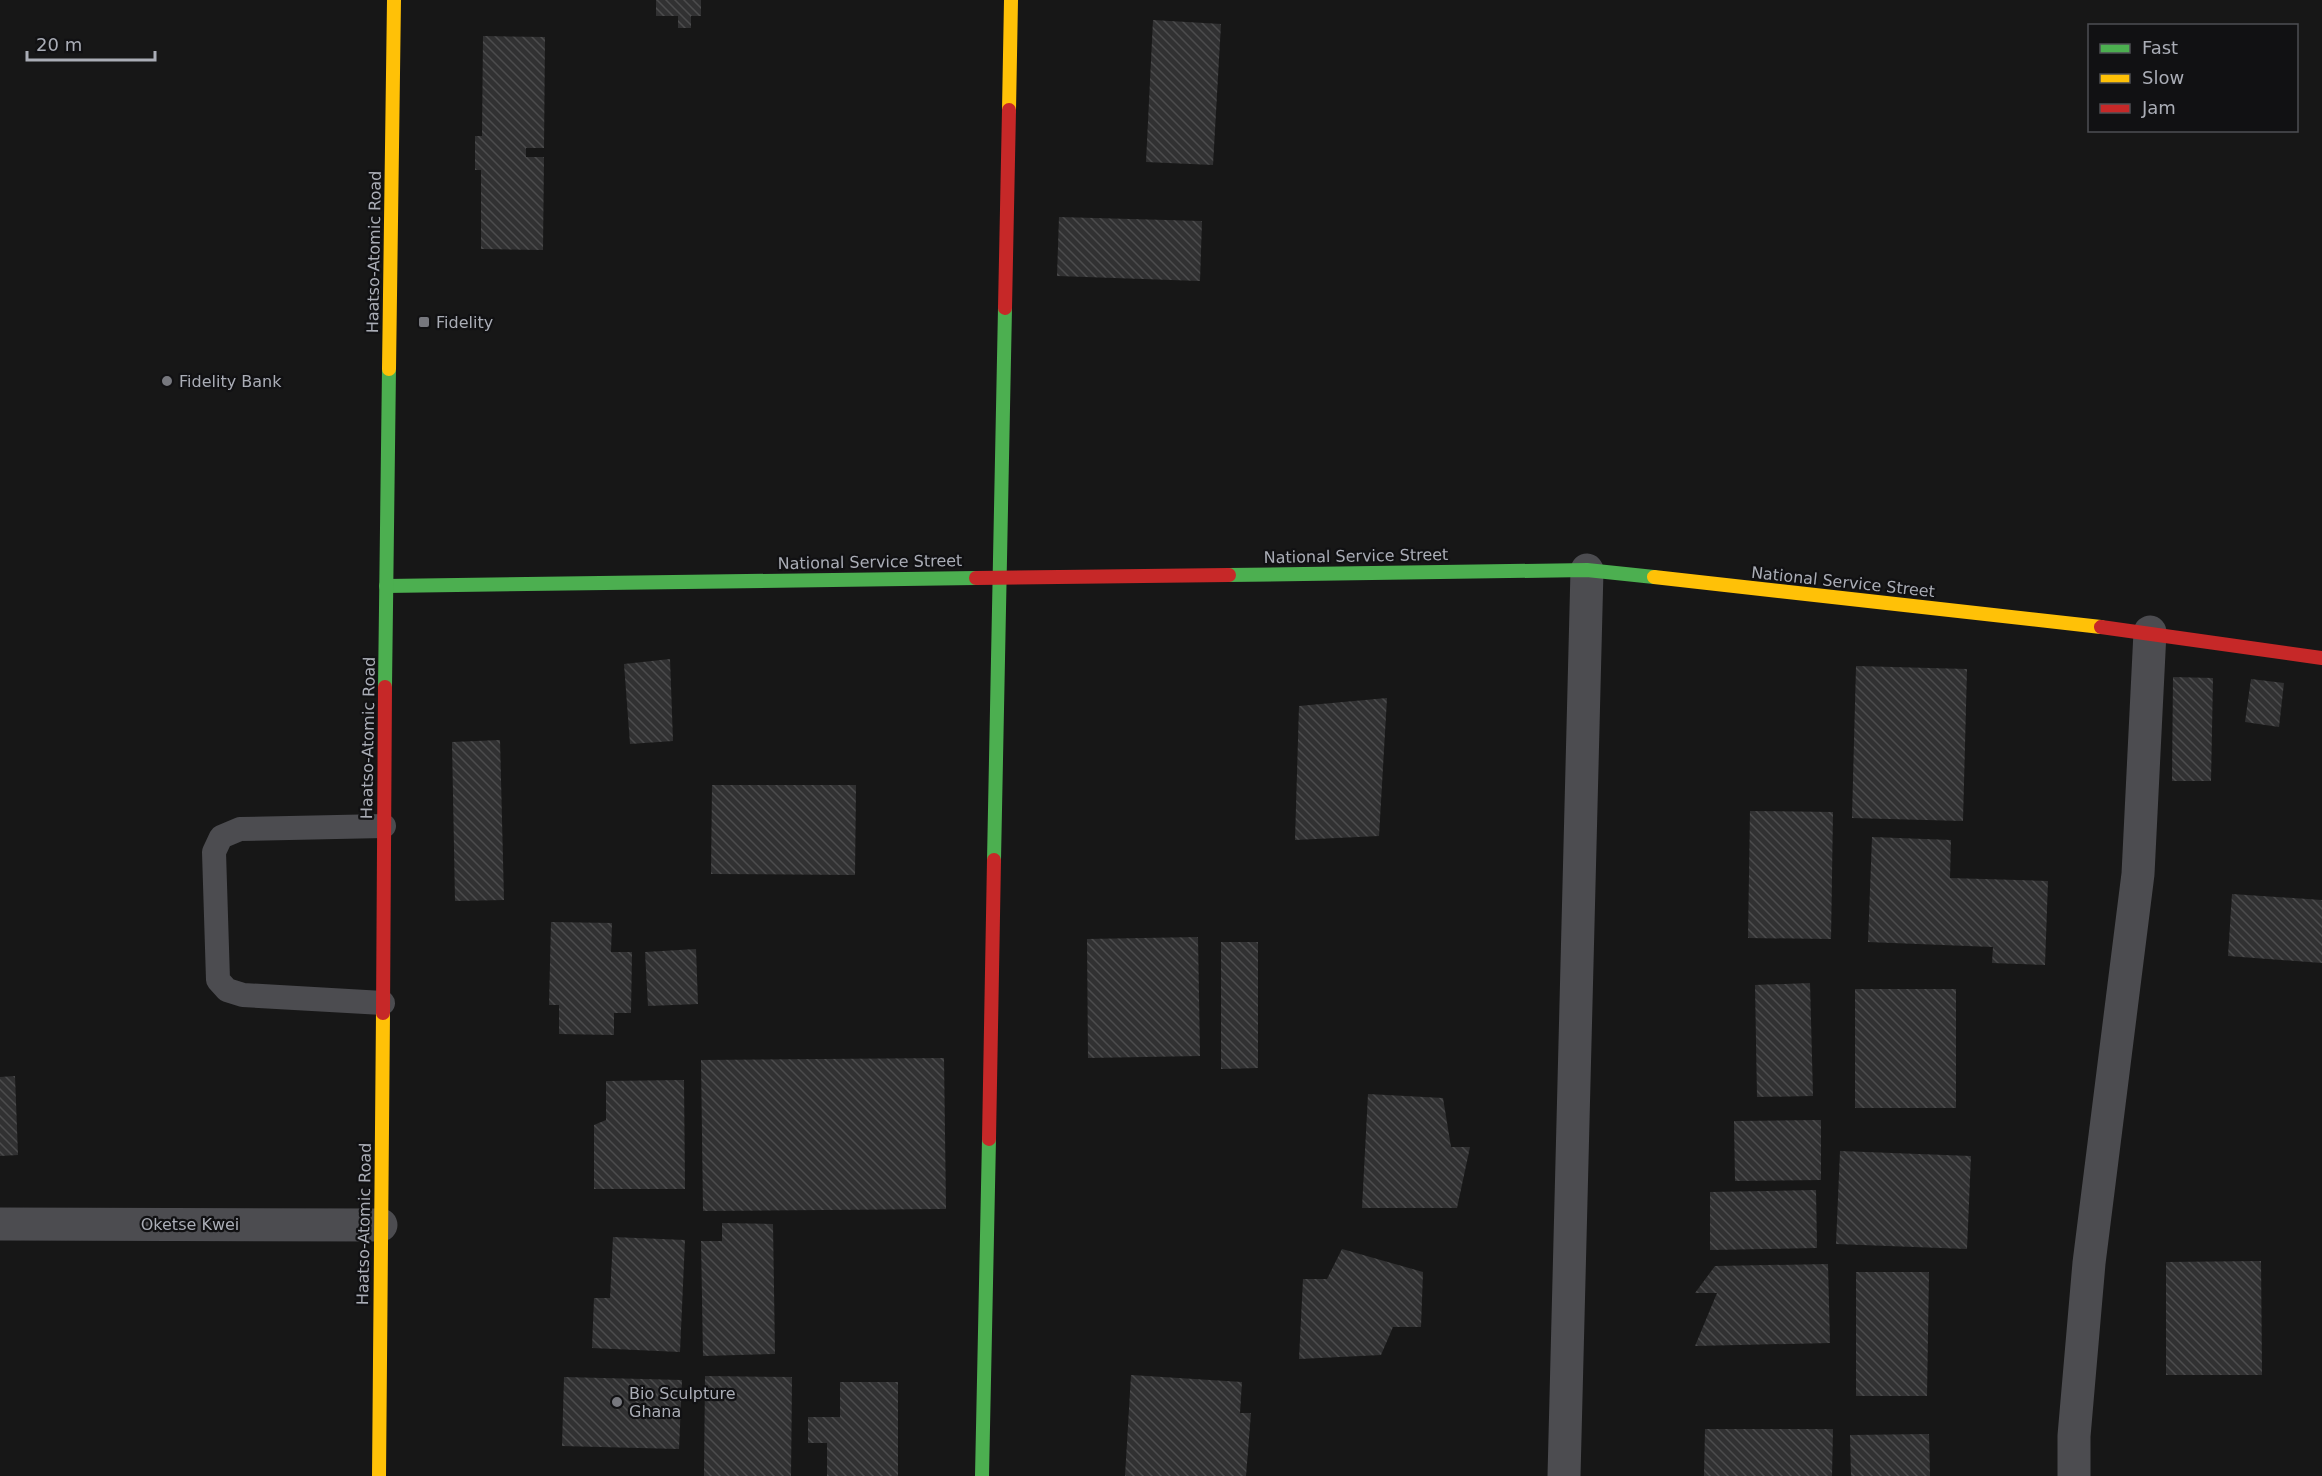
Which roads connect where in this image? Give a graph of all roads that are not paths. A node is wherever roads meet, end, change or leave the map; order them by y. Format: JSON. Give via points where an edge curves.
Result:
{"nodes":[{"id":1,"x":394,"y":0,"type":"edge"},
{"id":2,"x":1011,"y":0,"type":"edge"},
{"id":3,"x":1587,"y":570,"type":"junction"},
{"id":4,"x":999,"y":576,"type":"junction"},
{"id":5,"x":386,"y":586,"type":"junction"},
{"id":6,"x":2150,"y":632,"type":"junction"},
{"id":7,"x":2322,"y":657,"type":"edge"},
{"id":8,"x":384,"y":826,"type":"junction"},
{"id":9,"x":383,"y":1003,"type":"junction"},
{"id":10,"x":0,"y":1224,"type":"edge"},
{"id":11,"x":381,"y":1225,"type":"junction"},
{"id":12,"x":379,"y":1476,"type":"edge"},
{"id":13,"x":982,"y":1476,"type":"edge"},
{"id":14,"x":1564,"y":1476,"type":"edge"},
{"id":15,"x":2074,"y":1476,"type":"edge"}],
"edges":[{"from":1,"to":5,"type":"street","name":"Haatso-Atomic Road"},
{"from":2,"to":4,"type":"street"},
{"from":3,"to":4,"type":"street","name":"National Service Street"},
{"from":3,"to":6,"type":"street","name":"National Service Street"},
{"from":3,"to":14,"type":"street"},
{"from":4,"to":5,"type":"street","name":"National Service Street"},
{"from":4,"to":13,"type":"street"},
{"from":5,"to":8,"type":"street","name":"Haatso-Atomic Road"},
{"from":6,"to":7,"type":"street","name":"National Service Street"},
{"from":6,"to":15,"type":"street","via":[[2138,874],[2089,1263]]},
{"from":8,"to":9,"type":"street","name":"Haatso-Atomic Road"},
{"from":8,"to":9,"type":"lane","via":[[240,829],[221,837],[214,852],[218,980],[227,990],[243,995]]},
{"from":9,"to":11,"type":"street","name":"Haatso-Atomic Road"},
{"from":10,"to":11,"type":"street","name":"Oketse Kwei"},
{"from":11,"to":12,"type":"street","name":"Haatso-Atomic Road"}]}
